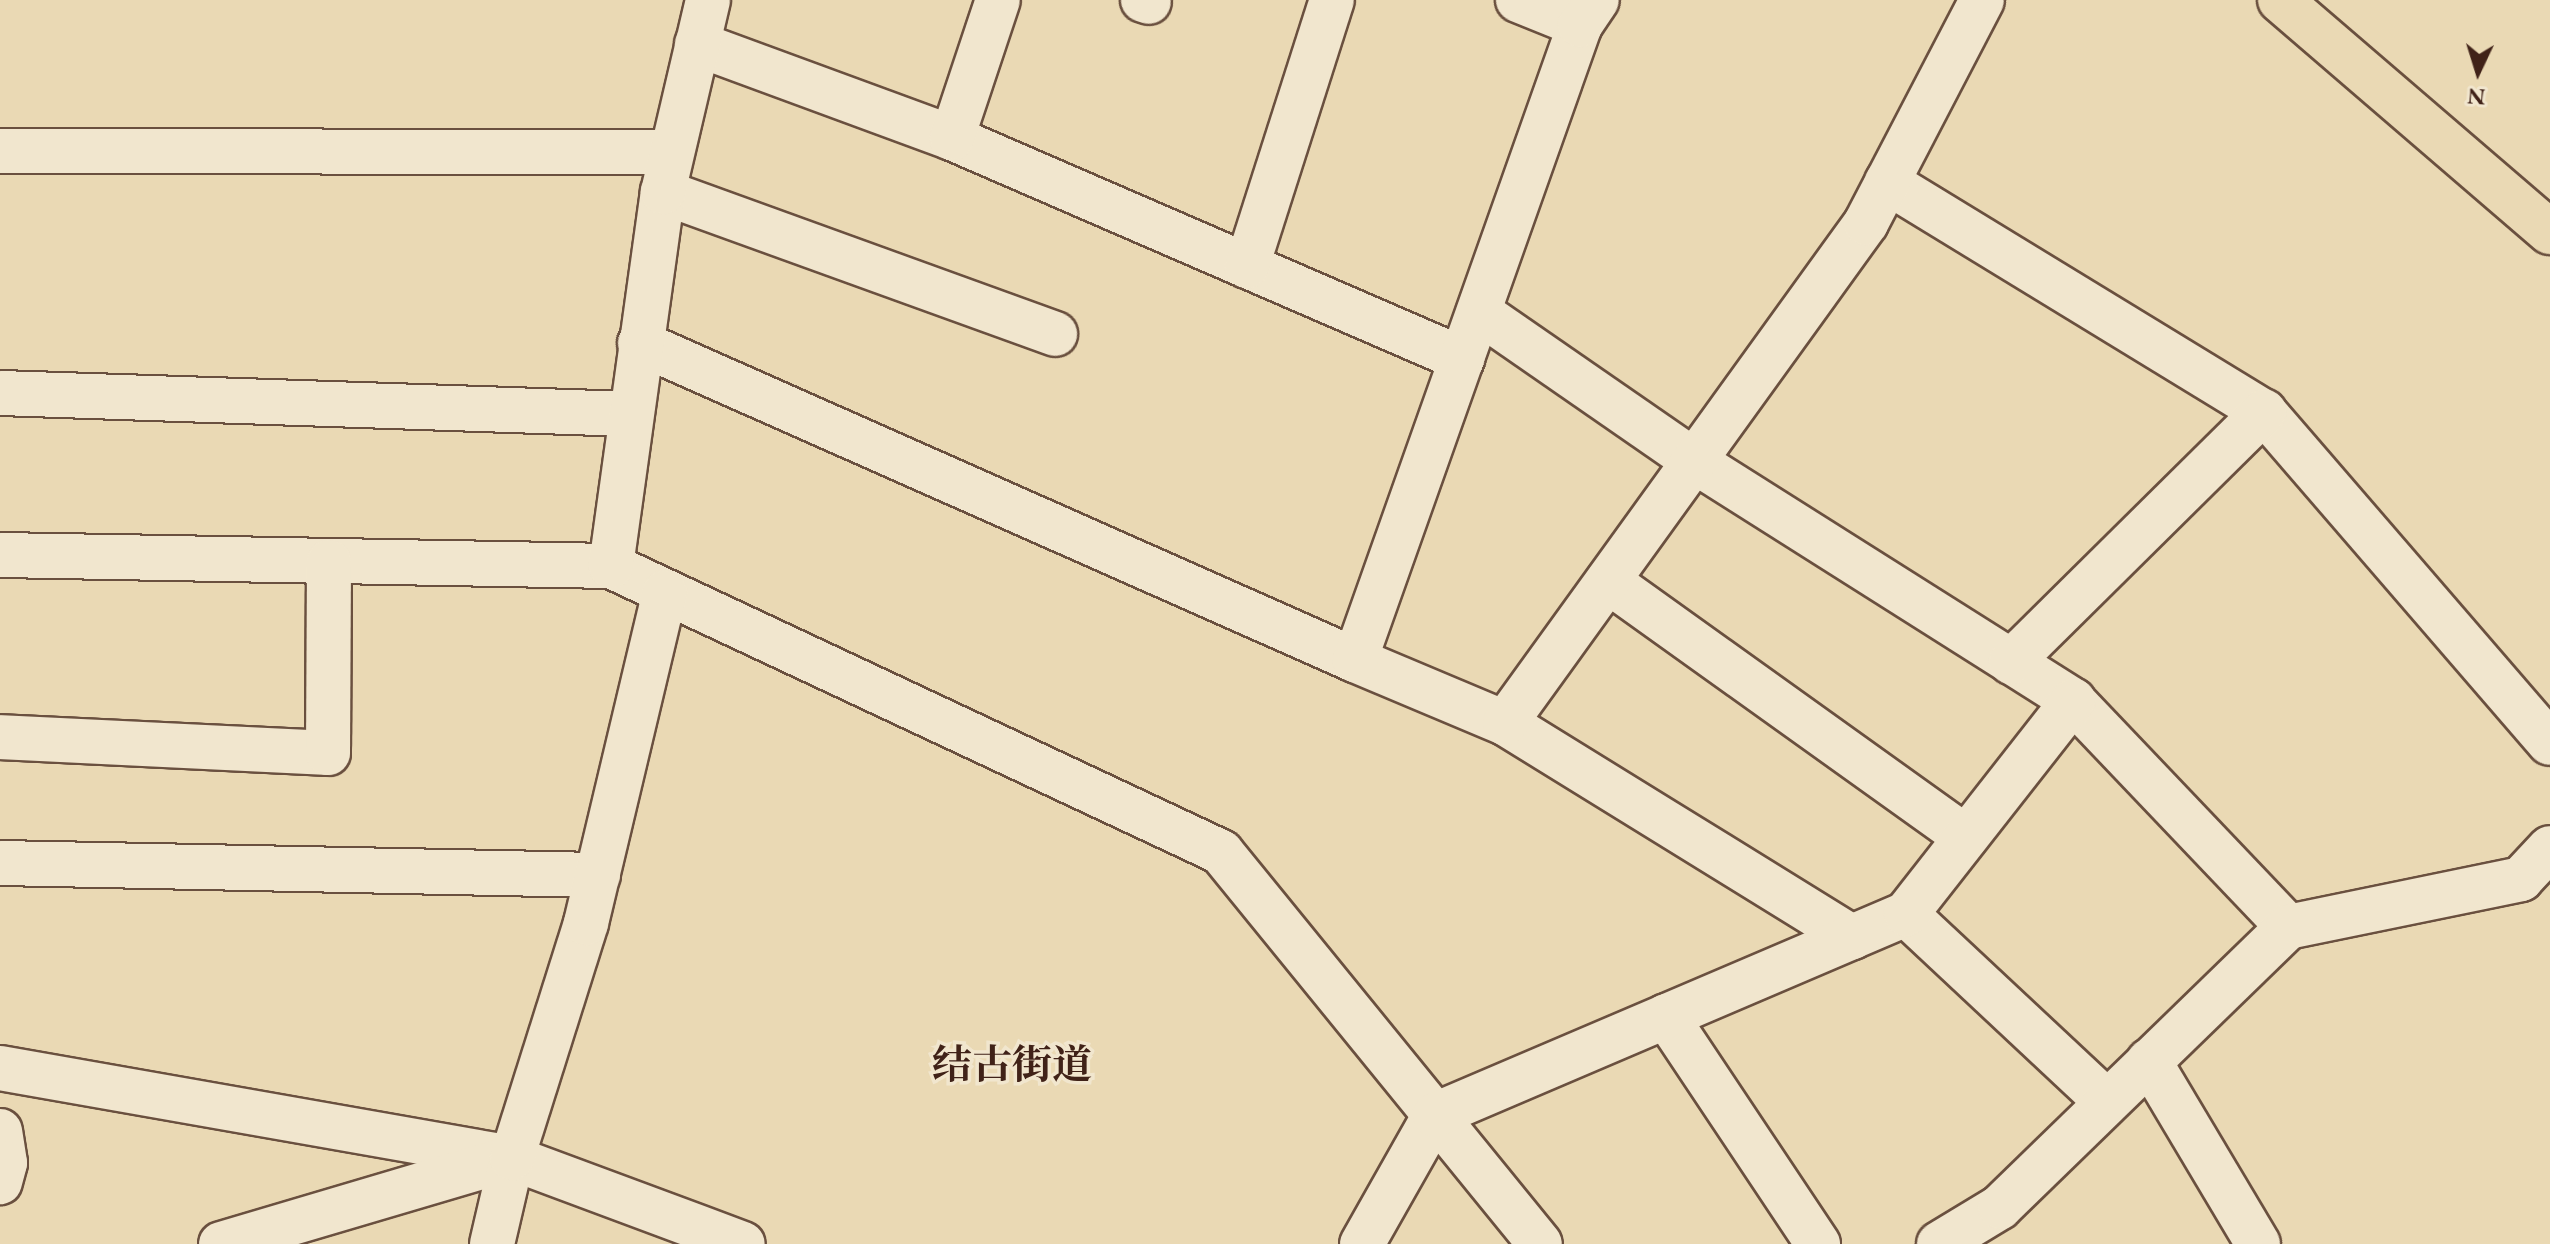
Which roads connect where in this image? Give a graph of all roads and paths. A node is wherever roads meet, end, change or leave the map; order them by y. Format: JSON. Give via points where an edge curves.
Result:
{"nodes":[{"id":1,"x":708,"y":0,"type":"edge"},
{"id":2,"x":998,"y":0,"type":"edge"},
{"id":3,"x":1332,"y":0,"type":"edge"},
{"id":4,"x":1518,"y":0,"type":"edge"},
{"id":5,"x":1982,"y":0,"type":"edge"},
{"id":6,"x":2280,"y":0,"type":"edge"},
{"id":7,"x":1589,"y":13,"type":"edge"},
{"id":8,"x":697,"y":44,"type":"junction"},
{"id":9,"x":952,"y":138,"type":"junction"},
{"id":10,"x":0,"y":151,"type":"edge"},
{"id":11,"x":667,"y":172,"type":"junction"},
{"id":12,"x":1887,"y":182,"type":"junction"},
{"id":13,"x":2550,"y":232,"type":"edge"},
{"id":14,"x":1247,"y":266,"type":"junction"},
{"id":15,"x":1479,"y":312,"type":"junction"},
{"id":16,"x":1055,"y":334,"type":"dead end"},
{"id":17,"x":640,"y":343,"type":"junction"},
{"id":18,"x":1462,"y":359,"type":"junction"},
{"id":19,"x":0,"y":393,"type":"edge"},
{"id":20,"x":2264,"y":412,"type":"junction"},
{"id":21,"x":630,"y":414,"type":"junction"},
{"id":22,"x":1694,"y":461,"type":"junction"},
{"id":23,"x":0,"y":555,"type":"edge"},
{"id":24,"x":329,"y":562,"type":"junction"},
{"id":25,"x":611,"y":566,"type":"junction"},
{"id":26,"x":1608,"y":581,"type":"junction"},
{"id":27,"x":665,"y":592,"type":"junction"},
{"id":28,"x":1355,"y":660,"type":"junction"},
{"id":29,"x":2011,"y":662,"type":"junction"},
{"id":30,"x":2073,"y":701,"type":"junction"},
{"id":31,"x":1505,"y":723,"type":"junction"},
{"id":32,"x":0,"y":737,"type":"edge"},
{"id":33,"x":2550,"y":743,"type":"edge"},
{"id":34,"x":1966,"y":837,"type":"junction"},
{"id":35,"x":2550,"y":848,"type":"edge"},
{"id":36,"x":0,"y":863,"type":"edge"},
{"id":37,"x":598,"y":875,"type":"junction"},
{"id":38,"x":1906,"y":914,"type":"junction"},
{"id":39,"x":2288,"y":927,"type":"junction"},
{"id":40,"x":1852,"y":937,"type":"junction"},
{"id":41,"x":1666,"y":1016,"type":"junction"},
{"id":42,"x":2149,"y":1061,"type":"junction"},
{"id":43,"x":0,"y":1068,"type":"edge"},
{"id":44,"x":2107,"y":1102,"type":"junction"},
{"id":45,"x":1435,"y":1115,"type":"junction"},
{"id":46,"x":0,"y":1131,"type":"edge"},
{"id":47,"x":512,"y":1158,"type":"junction"},
{"id":48,"x":0,"y":1182,"type":"edge"},
{"id":49,"x":221,"y":1244,"type":"edge"},
{"id":50,"x":492,"y":1244,"type":"edge"},
{"id":51,"x":743,"y":1244,"type":"edge"},
{"id":52,"x":1362,"y":1244,"type":"edge"},
{"id":53,"x":1540,"y":1244,"type":"edge"},
{"id":54,"x":1818,"y":1244,"type":"edge"},
{"id":55,"x":1939,"y":1244,"type":"edge"},
{"id":56,"x":2258,"y":1244,"type":"edge"}],
"edges":[{"from":1,"to":8,"type":"street"},
{"from":2,"to":9,"type":"street"},
{"from":3,"to":14,"type":"street"},
{"from":4,"to":7,"type":"street"},
{"from":5,"to":12,"type":"street"},
{"from":6,"to":13,"type":"highway"},
{"from":7,"to":15,"type":"street"},
{"from":8,"to":9,"type":"street"},
{"from":8,"to":11,"type":"street"},
{"from":9,"to":14,"type":"street"},
{"from":10,"to":11,"type":"street"},
{"from":11,"to":16,"type":"street"},
{"from":11,"to":17,"type":"street"},
{"from":12,"to":20,"type":"street"},
{"from":12,"to":22,"type":"street","via":[[1866,223]]},
{"from":14,"to":18,"type":"street"},
{"from":15,"to":18,"type":"street"},
{"from":15,"to":22,"type":"street"},
{"from":17,"to":21,"type":"street"},
{"from":17,"to":28,"type":"street"},
{"from":18,"to":28,"type":"street"},
{"from":19,"to":21,"type":"street"},
{"from":20,"to":29,"type":"street"},
{"from":20,"to":33,"type":"street"},
{"from":21,"to":25,"type":"street"},
{"from":22,"to":26,"type":"street"},
{"from":22,"to":29,"type":"street"},
{"from":23,"to":24,"type":"street"},
{"from":24,"to":25,"type":"street"},
{"from":24,"to":32,"type":"street","via":[[328,753]]},
{"from":25,"to":27,"type":"street"},
{"from":26,"to":31,"type":"street"},
{"from":26,"to":34,"type":"street"},
{"from":27,"to":37,"type":"street"},
{"from":27,"to":45,"type":"street","via":[[1221,852]]},
{"from":28,"to":31,"type":"street"},
{"from":29,"to":30,"type":"street"},
{"from":30,"to":34,"type":"street"},
{"from":30,"to":39,"type":"street"},
{"from":31,"to":40,"type":"street"},
{"from":34,"to":38,"type":"street"},
{"from":35,"to":39,"type":"street","via":[[2521,879]]},
{"from":36,"to":37,"type":"street"},
{"from":37,"to":47,"type":"street"},
{"from":38,"to":40,"type":"street"},
{"from":38,"to":44,"type":"street"},
{"from":39,"to":42,"type":"street"},
{"from":40,"to":41,"type":"street"},
{"from":41,"to":45,"type":"street"},
{"from":41,"to":54,"type":"street"},
{"from":42,"to":44,"type":"street"},
{"from":42,"to":56,"type":"street"},
{"from":43,"to":47,"type":"street"},
{"from":44,"to":55,"type":"street","via":[[2000,1207]]},
{"from":45,"to":52,"type":"street"},
{"from":45,"to":53,"type":"street"},
{"from":46,"to":48,"type":"street","via":[[5,1163]]},
{"from":47,"to":49,"type":"street"},
{"from":47,"to":50,"type":"street"},
{"from":47,"to":51,"type":"street"}]}
